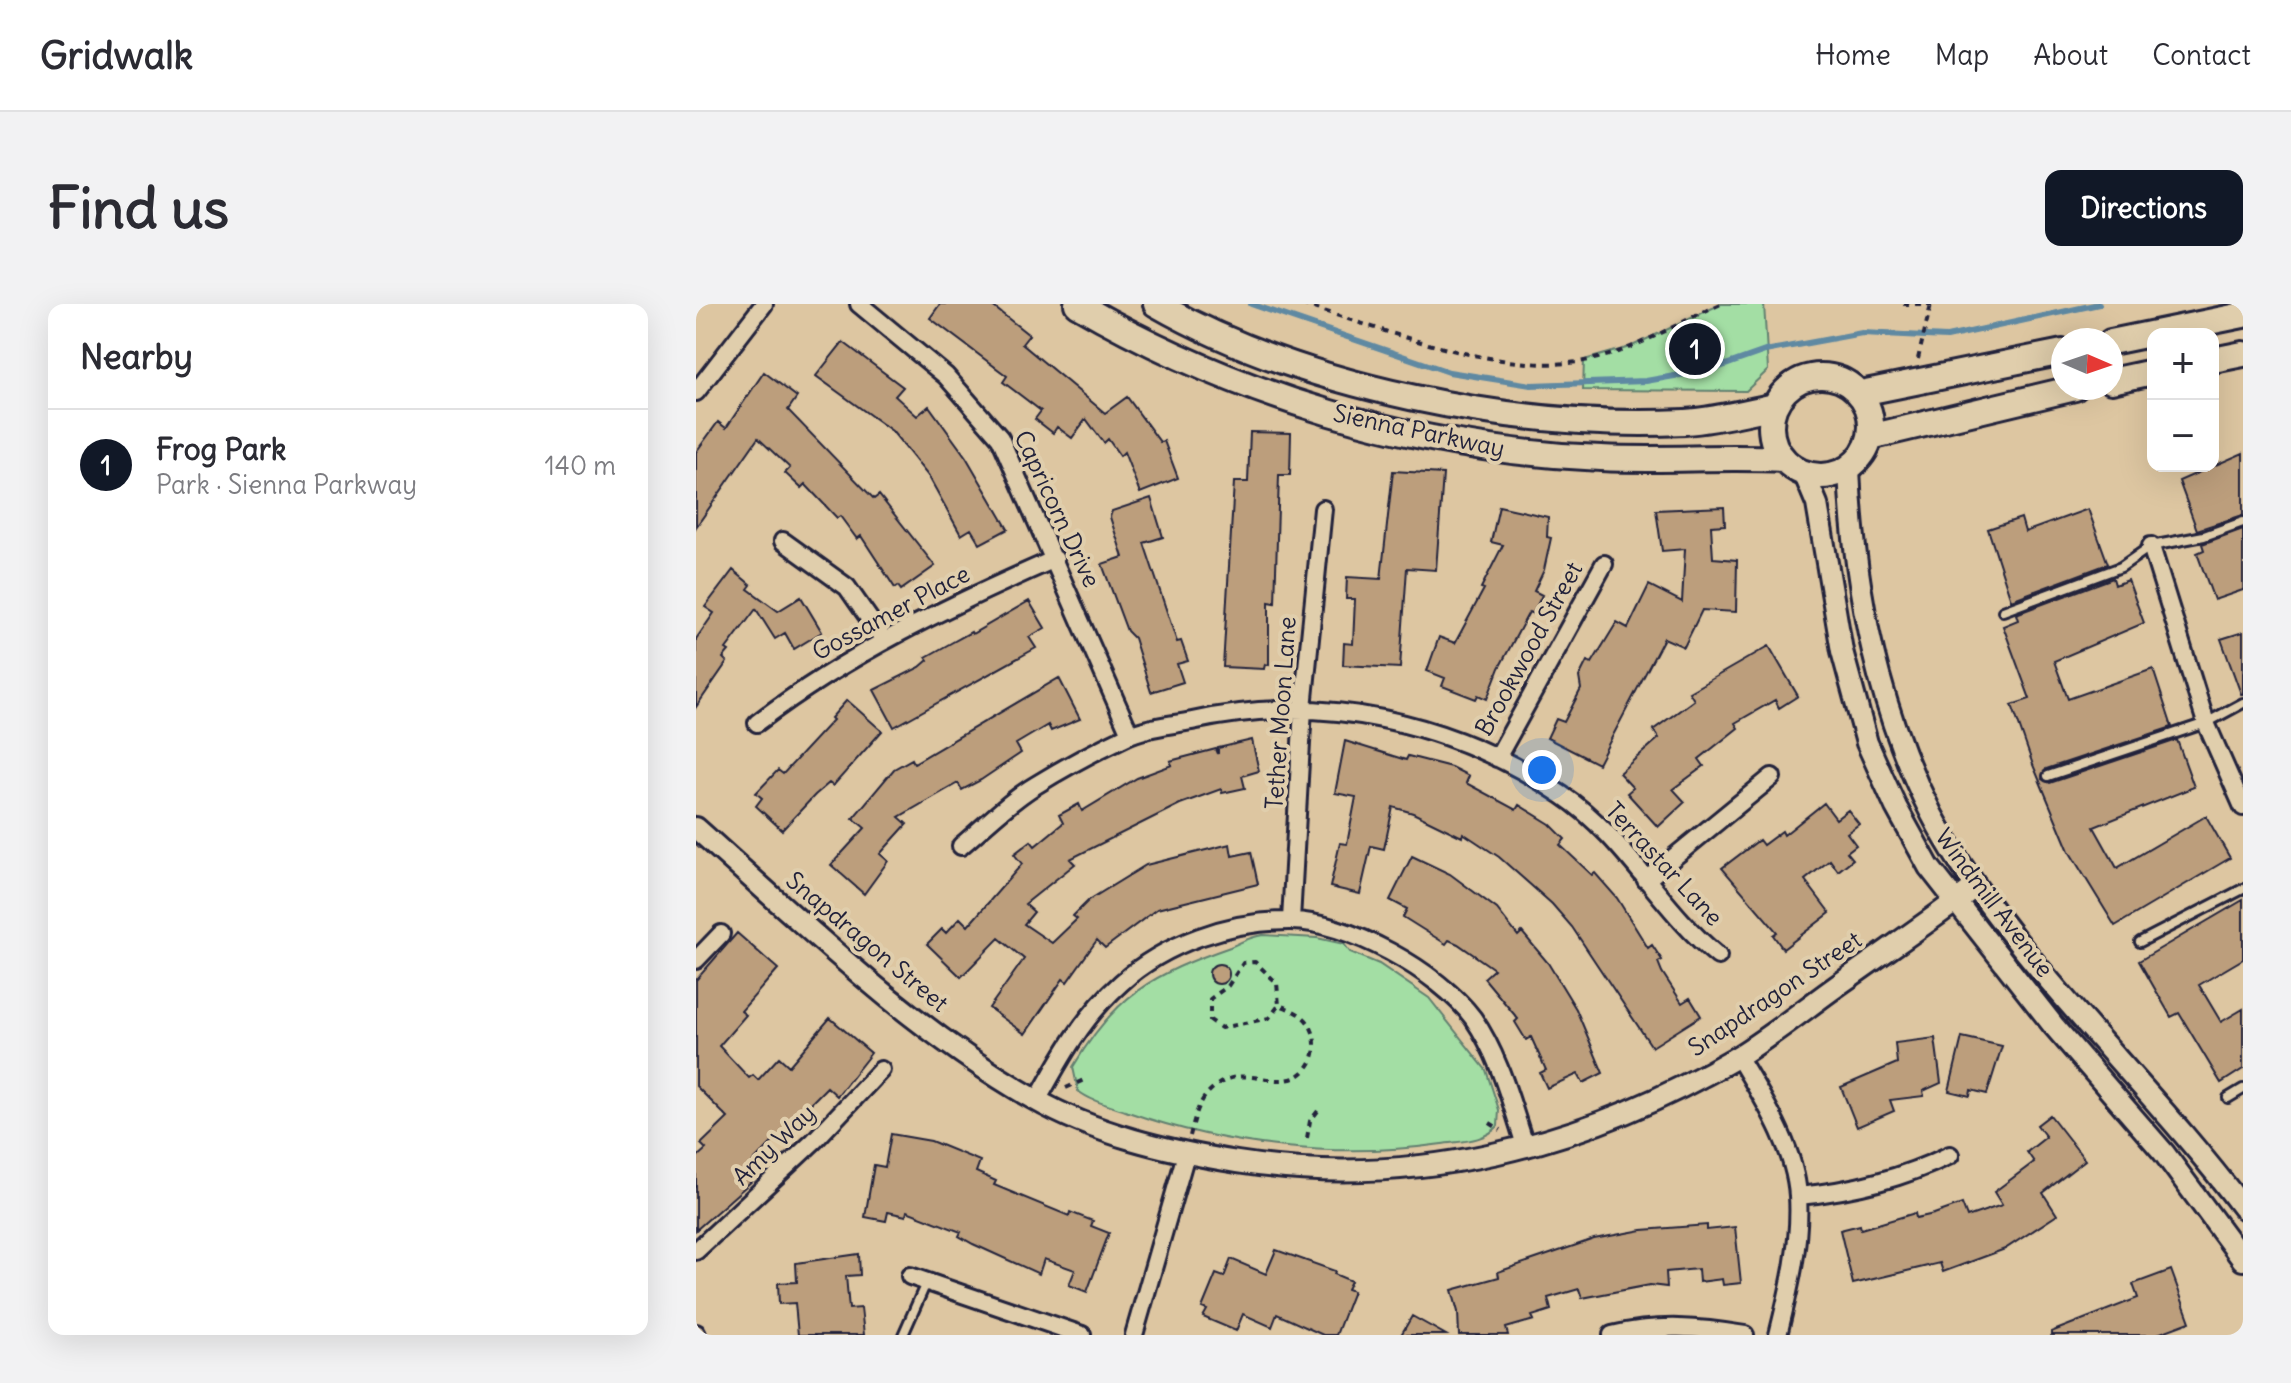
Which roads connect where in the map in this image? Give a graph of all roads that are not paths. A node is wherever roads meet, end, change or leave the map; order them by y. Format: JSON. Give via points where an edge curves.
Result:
{"nodes":[{"id":1,"x":859,"y":304,"type":"edge"},
{"id":2,"x":1077,"y":304,"type":"edge"},
{"id":3,"x":1156,"y":304,"type":"edge"},
{"id":4,"x":756,"y":307,"type":"edge"},
{"id":5,"x":2243,"y":315,"type":"edge"},
{"id":6,"x":2123,"y":340,"type":"edge"},
{"id":7,"x":2051,"y":354,"type":"edge"},
{"id":8,"x":2243,"y":354,"type":"edge"},
{"id":9,"x":2219,"y":359,"type":"edge"},
{"id":10,"x":2147,"y":373,"type":"edge"},
{"id":11,"x":2123,"y":378,"type":"edge"},
{"id":12,"x":696,"y":392,"type":"edge"},
{"id":13,"x":1861,"y":393,"type":"junction"},
{"id":14,"x":2051,"y":394,"type":"edge"},
{"id":15,"x":1775,"y":406,"type":"junction"},
{"id":16,"x":1870,"y":437,"type":"junction"},
{"id":17,"x":1783,"y":459,"type":"junction"},
{"id":18,"x":1849,"y":468,"type":"junction"},
{"id":19,"x":1804,"y":473,"type":"junction"},
{"id":20,"x":1323,"y":509,"type":"dead end"},
{"id":21,"x":2243,"y":522,"type":"edge"},
{"id":22,"x":783,"y":541,"type":"dead end"},
{"id":23,"x":2151,"y":546,"type":"junction"},
{"id":24,"x":1055,"y":559,"type":"junction"},
{"id":25,"x":1604,"y":564,"type":"dead end"},
{"id":26,"x":2003,"y":611,"type":"dead end"},
{"id":27,"x":884,"y":640,"type":"junction"},
{"id":28,"x":2243,"y":703,"type":"edge"},
{"id":29,"x":1303,"y":708,"type":"junction"},
{"id":30,"x":757,"y":723,"type":"dead end"},
{"id":31,"x":2206,"y":723,"type":"junction"},
{"id":32,"x":1130,"y":734,"type":"junction"},
{"id":33,"x":1497,"y":758,"type":"junction"},
{"id":34,"x":2048,"y":776,"type":"dead end"},
{"id":35,"x":1772,"y":777,"type":"dead end"},
{"id":36,"x":2243,"y":807,"type":"edge"},
{"id":37,"x":696,"y":828,"type":"edge"},
{"id":38,"x":961,"y":846,"type":"dead end"},
{"id":39,"x":1646,"y":880,"type":"junction"},
{"id":40,"x":1976,"y":886,"type":"junction"},
{"id":41,"x":2243,"y":889,"type":"edge"},
{"id":42,"x":1955,"y":902,"type":"junction"},
{"id":43,"x":1291,"y":920,"type":"junction"},
{"id":44,"x":721,"y":934,"type":"dead end"},
{"id":45,"x":2140,"y":942,"type":"dead end"},
{"id":46,"x":1718,"y":956,"type":"dead end"},
{"id":47,"x":696,"y":960,"type":"edge"},
{"id":48,"x":1738,"y":1056,"type":"junction"},
{"id":49,"x":881,"y":1070,"type":"dead end"},
{"id":50,"x":2243,"y":1089,"type":"edge"},
{"id":51,"x":2228,"y":1098,"type":"dead end"},
{"id":52,"x":1037,"y":1101,"type":"junction"},
{"id":53,"x":1526,"y":1148,"type":"junction"},
{"id":54,"x":1186,"y":1154,"type":"junction"},
{"id":55,"x":1950,"y":1155,"type":"dead end"},
{"id":56,"x":1798,"y":1196,"type":"junction"},
{"id":57,"x":2243,"y":1208,"type":"edge"},
{"id":58,"x":696,"y":1251,"type":"edge"},
{"id":59,"x":2243,"y":1260,"type":"edge"},
{"id":60,"x":910,"y":1276,"type":"dead end"},
{"id":61,"x":926,"y":1283,"type":"junction"},
{"id":62,"x":903,"y":1335,"type":"edge"},
{"id":63,"x":1082,"y":1335,"type":"edge"},
{"id":64,"x":1134,"y":1335,"type":"edge"},
{"id":65,"x":1612,"y":1335,"type":"edge"},
{"id":66,"x":1745,"y":1335,"type":"edge"},
{"id":67,"x":1778,"y":1335,"type":"edge"}],
"edges":[{"from":1,"to":24,"type":"street","name":"Capricorn Drive","via":[[946,376],[1000,438]]},
{"from":2,"to":17,"type":"main road","name":"Sienna Parkway","via":[[1181,357],[1279,397],[1435,439],[1600,458]]},
{"from":3,"to":15,"type":"main road","name":"Sienna Parkway","via":[[1324,374],[1500,412],[1687,422]]},
{"from":4,"to":12,"type":"street"},
{"from":5,"to":6,"type":"main road"},
{"from":7,"to":13,"type":"main road"},
{"from":8,"to":9,"type":"main road"},
{"from":10,"to":11,"type":"main road"},
{"from":13,"to":15,"type":"main road","via":[[1839,379],[1809,377],[1795,383]]},
{"from":13,"to":16,"type":"main road","via":[[1870,414]]},
{"from":14,"to":16,"type":"main road"},
{"from":15,"to":17,"type":"main road","via":[[1774,440]]},
{"from":16,"to":18,"type":"main road"},
{"from":17,"to":19,"type":"main road"},
{"from":18,"to":19,"type":"main road","via":[[1827,476]]},
{"from":18,"to":40,"type":"street","name":"Windmill Avenue","via":[[1854,537],[1883,688],[1917,782]]},
{"from":19,"to":42,"type":"street","name":"Windmill Avenue","via":[[1817,504],[1842,651],[1867,743],[1929,867]]},
{"from":20,"to":29,"type":"street","name":"Tether Moon Lane"},
{"from":21,"to":23,"type":"lane"},
{"from":22,"to":27,"type":"street","via":[[847,587]]},
{"from":23,"to":26,"type":"lane","via":[[2121,567]]},
{"from":23,"to":31,"type":"street"},
{"from":24,"to":27,"type":"street","name":"Gossamer Place"},
{"from":24,"to":32,"type":"street","name":"Capricorn Drive"},
{"from":25,"to":33,"type":"street","name":"Brookwood Street"},
{"from":27,"to":30,"type":"street","name":"Gossamer Place","via":[[808,684]]},
{"from":28,"to":31,"type":"lane"},
{"from":29,"to":32,"type":"street","name":"Terrastar Lane","via":[[1212,716]]},
{"from":29,"to":33,"type":"street","name":"Terrastar Lane","via":[[1365,713],[1418,726]]},
{"from":29,"to":43,"type":"street","name":"Tether Moon Lane"},
{"from":31,"to":34,"type":"lane"},
{"from":31,"to":36,"type":"street"},
{"from":32,"to":38,"type":"street","name":"Terrastar Lane","via":[[1034,786]]},
{"from":33,"to":39,"type":"street","name":"Terrastar Lane","via":[[1563,796],[1602,828]]},
{"from":35,"to":39,"type":"street"},
{"from":37,"to":52,"type":"street","name":"Snapdragon Street","via":[[909,1017]]},
{"from":39,"to":46,"type":"street","name":"Terrastar Lane","via":[[1689,932]]},
{"from":40,"to":42,"type":"street","name":"Snapdragon Street"},
{"from":40,"to":57,"type":"street","name":"Windmill Avenue","via":[[2193,1141]]},
{"from":41,"to":45,"type":"lane"},
{"from":42,"to":48,"type":"street","name":"Snapdragon Street"},
{"from":42,"to":59,"type":"street","name":"Windmill Avenue","via":[[2164,1153]]},
{"from":43,"to":52,"type":"street","via":[[1200,936],[1167,950],[1122,982],[1073,1034]]},
{"from":43,"to":53,"type":"street","via":[[1392,950],[1435,981],[1472,1017],[1498,1062]]},
{"from":44,"to":47,"type":"street"},
{"from":48,"to":53,"type":"street","name":"Snapdragon Street","via":[[1628,1114]]},
{"from":48,"to":56,"type":"street","via":[[1770,1113]]},
{"from":49,"to":58,"type":"street","name":"Amy Way"},
{"from":50,"to":51,"type":"lane"},
{"from":52,"to":54,"type":"street","name":"Snapdragon Street","via":[[1125,1137]]},
{"from":53,"to":54,"type":"street","name":"Snapdragon Street","via":[[1386,1171],[1286,1170]]},
{"from":54,"to":64,"type":"street"},
{"from":55,"to":56,"type":"street","via":[[1870,1185]]},
{"from":56,"to":67,"type":"street","via":[[1793,1274]]},
{"from":60,"to":61,"type":"street"},
{"from":61,"to":62,"type":"lane"},
{"from":61,"to":63,"type":"street"},
{"from":65,"to":66,"type":"street","via":[[1684,1326]]}]}
